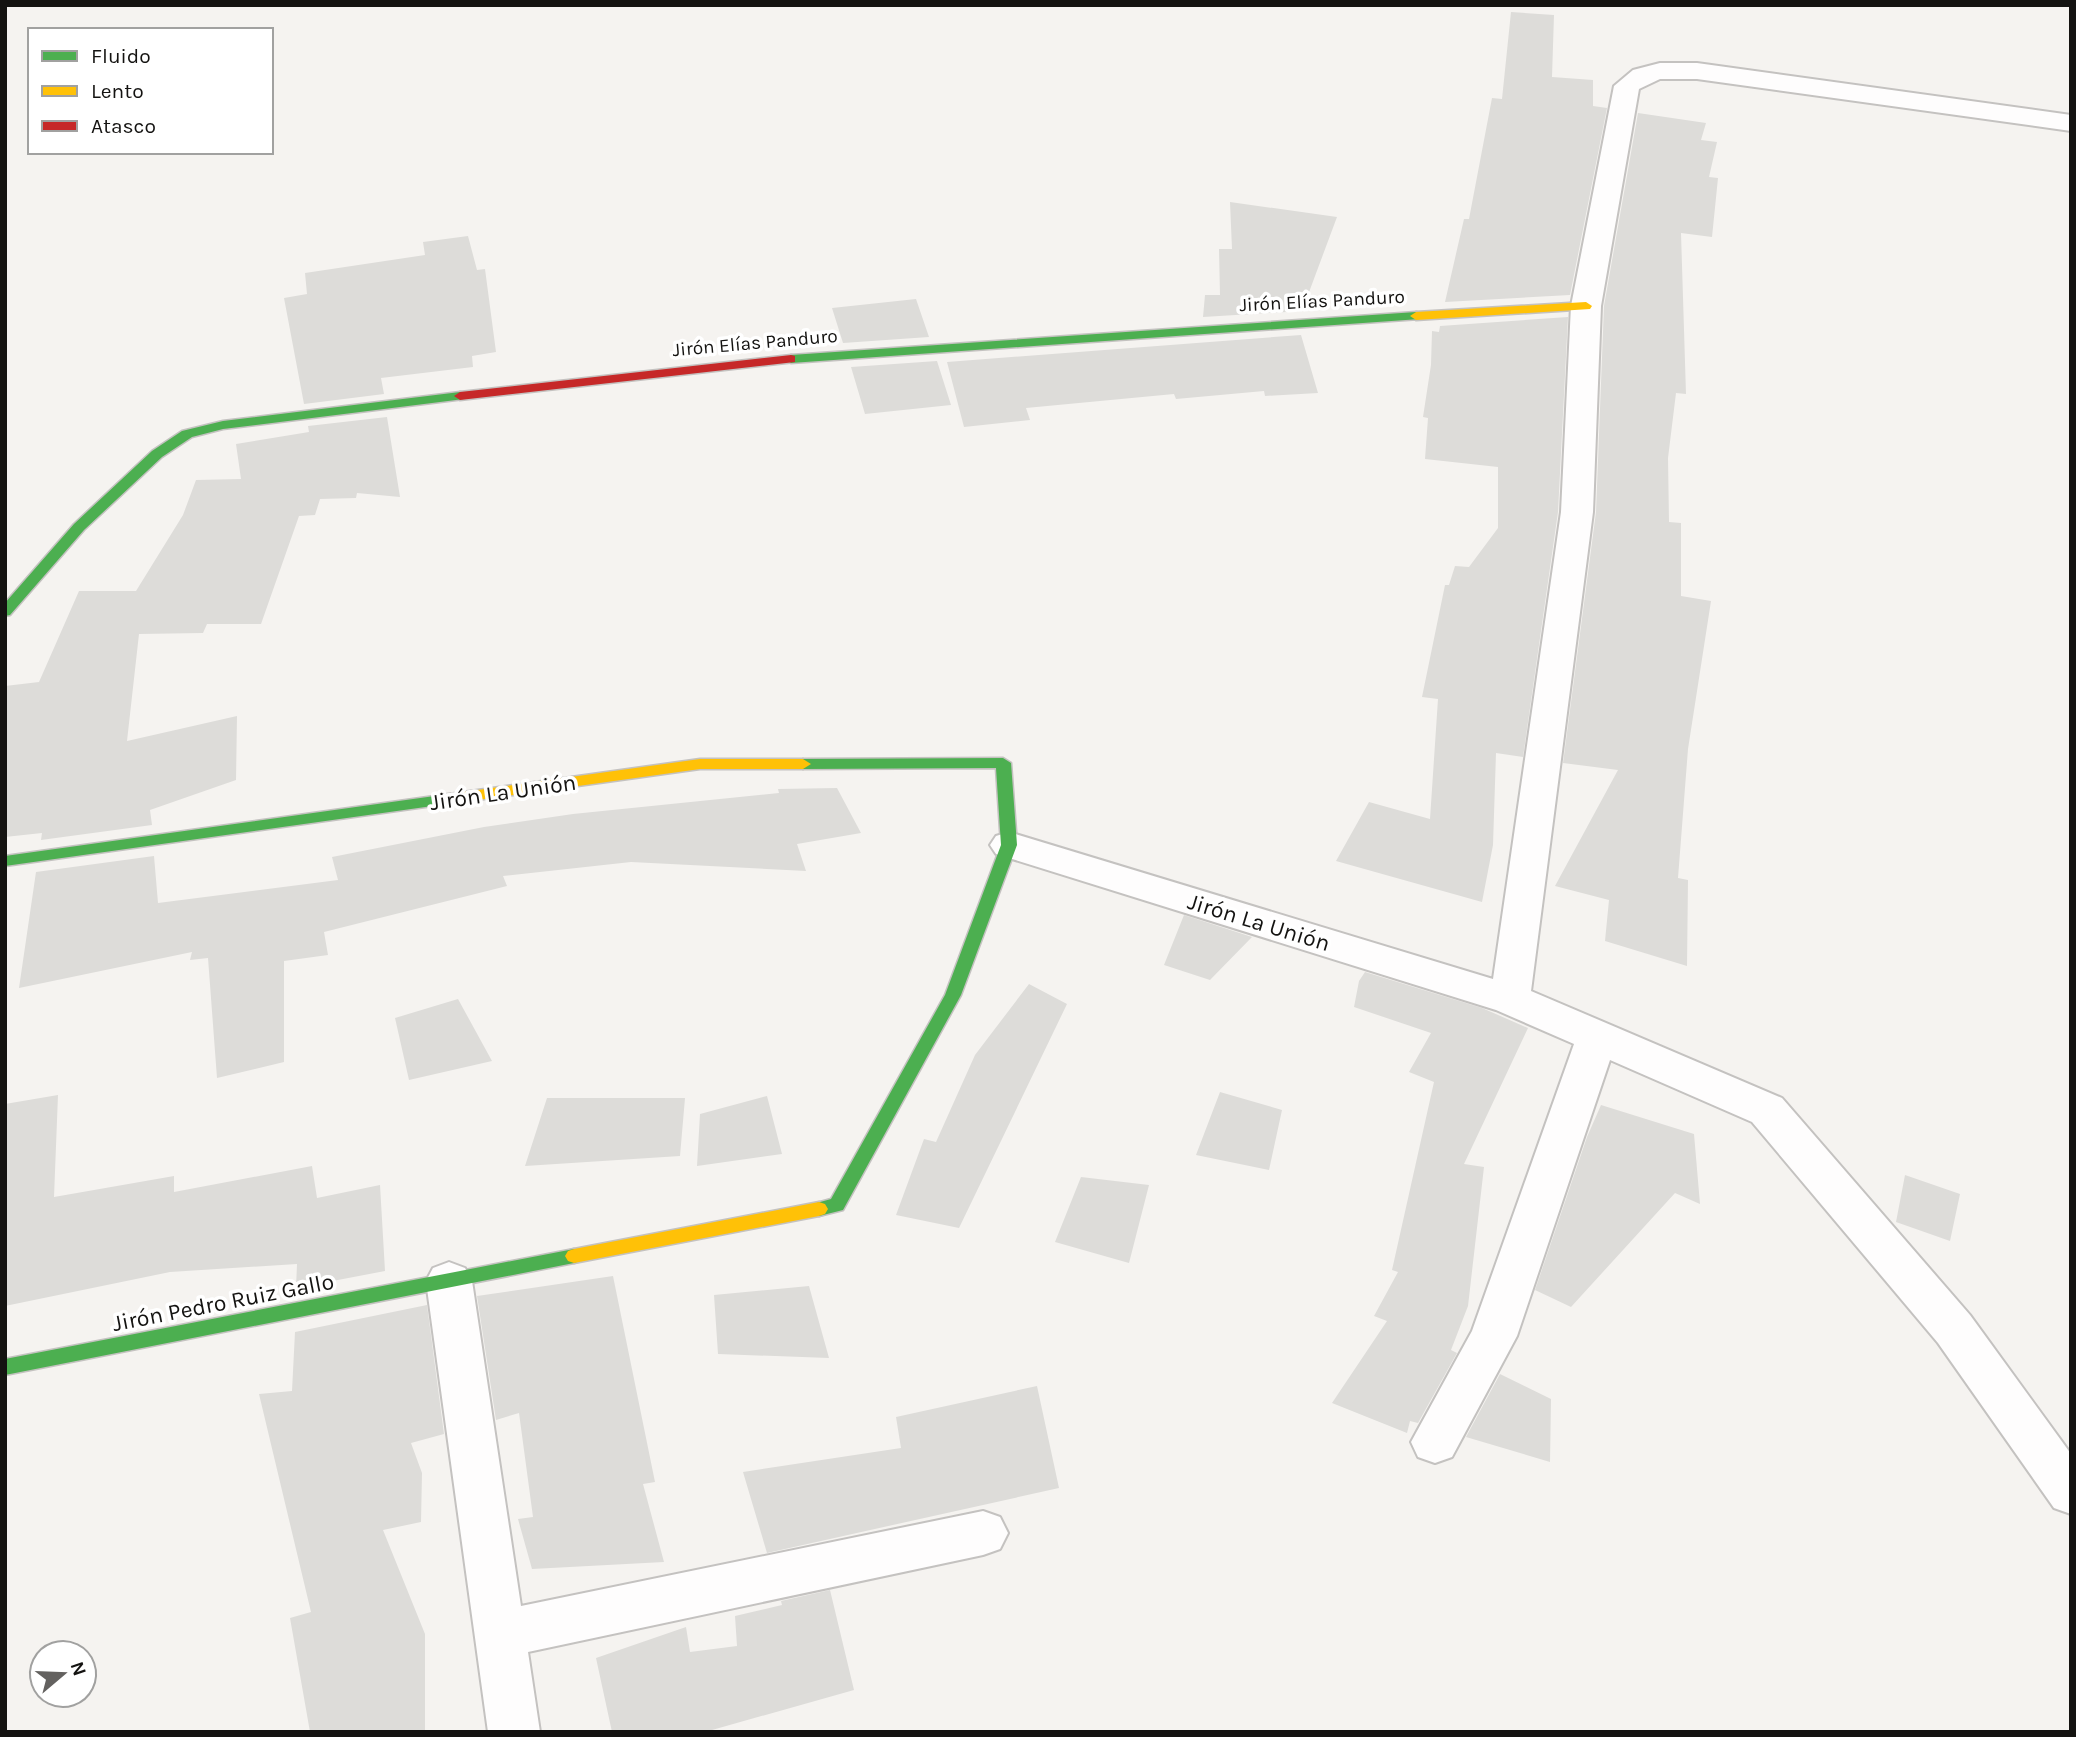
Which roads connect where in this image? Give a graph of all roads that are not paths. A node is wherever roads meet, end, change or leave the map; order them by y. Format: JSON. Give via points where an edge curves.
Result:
{"nodes":[{"id":1,"x":2071,"y":123,"type":"edge"},
{"id":2,"x":1586,"y":306,"type":"junction"},
{"id":3,"x":5,"y":612,"type":"edge"},
{"id":4,"x":1009,"y":845,"type":"junction"},
{"id":5,"x":5,"y":861,"type":"edge"},
{"id":6,"x":1510,"y":999,"type":"junction"},
{"id":7,"x":1597,"y":1037,"type":"junction"},
{"id":8,"x":450,"y":1281,"type":"junction"},
{"id":9,"x":5,"y":1367,"type":"edge"},
{"id":10,"x":1435,"y":1442,"type":"dead end"},
{"id":11,"x":2071,"y":1493,"type":"edge"},
{"id":12,"x":983,"y":1533,"type":"dead end"},
{"id":13,"x":500,"y":1634,"type":"junction"},
{"id":14,"x":514,"y":1732,"type":"edge"}],
"edges":[{"from":1,"to":2,"type":"street","via":[[1696,71],[1637,75],[1627,86]]},
{"from":2,"to":3,"type":"street","name":"Jirón Elías Panduro","via":[[736,363],[223,425],[187,435],[157,454],[79,527]]},
{"from":2,"to":6,"type":"street","via":[[1577,512]]},
{"from":4,"to":5,"type":"street","name":"Jirón La Unión","via":[[1003,763],[700,764]]},
{"from":4,"to":6,"type":"street","name":"Jirón La Unión"},
{"from":4,"to":8,"type":"street","name":"Jirón Pedro Ruiz Gallo","via":[[953,995],[837,1205]]},
{"from":6,"to":7,"type":"street","name":"Jirón La Unión"},
{"from":7,"to":10,"type":"street","via":[[1494,1336]]},
{"from":7,"to":11,"type":"street","name":"Jirón La Unión","via":[[1768,1110],[1954,1329]]},
{"from":8,"to":9,"type":"street","name":"Jirón Pedro Ruiz Gallo"},
{"from":8,"to":13,"type":"street"},
{"from":12,"to":13,"type":"street"},
{"from":13,"to":14,"type":"street"}]}
